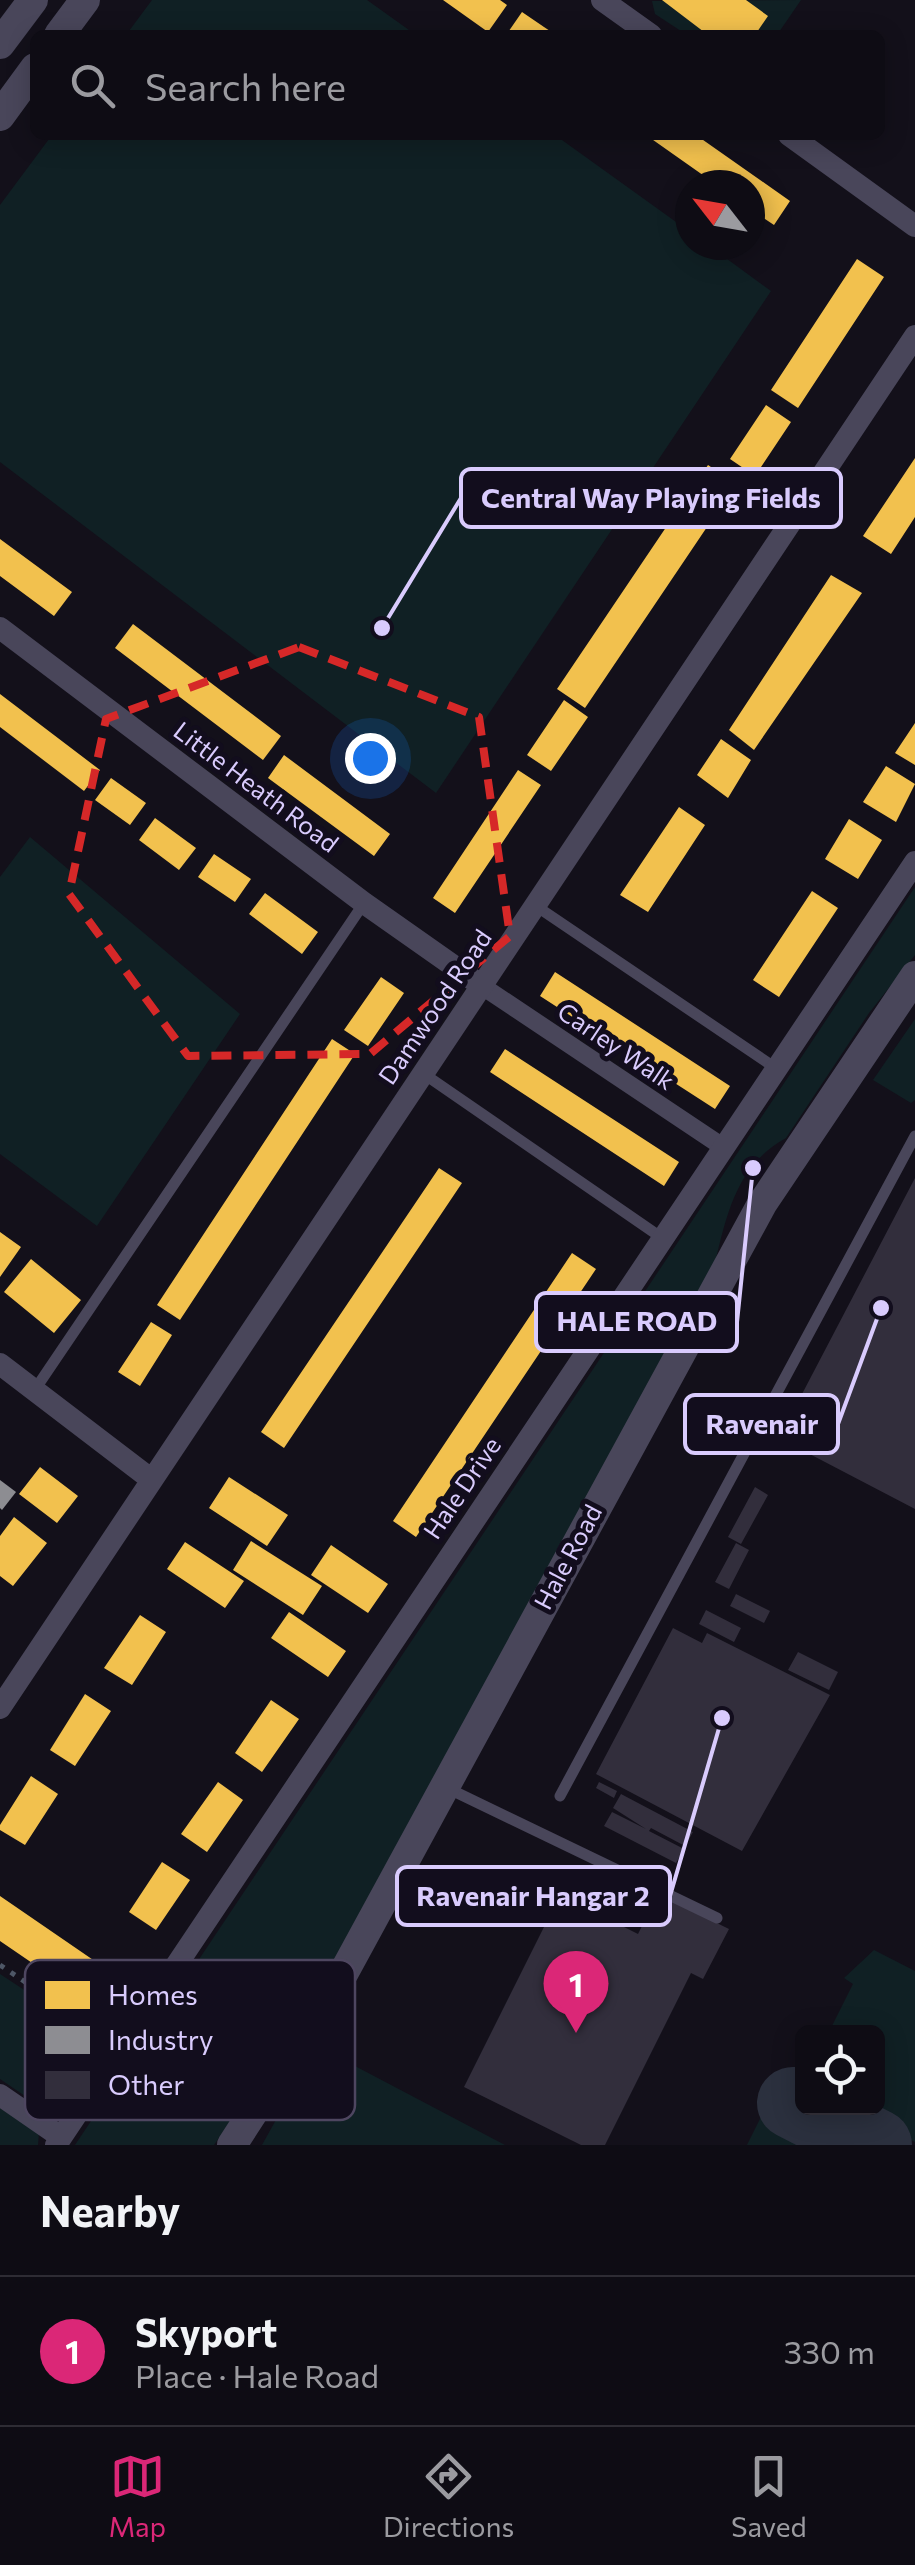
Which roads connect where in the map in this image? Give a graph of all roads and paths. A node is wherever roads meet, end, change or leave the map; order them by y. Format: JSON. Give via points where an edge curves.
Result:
{"nodes":[{"id":1,"x":33,"y":0,"type":"edge"},
{"id":2,"x":85,"y":0,"type":"edge"},
{"id":3,"x":616,"y":4,"type":"edge"},
{"id":4,"x":64,"y":30,"type":"edge"},
{"id":5,"x":645,"y":30,"type":"edge"},
{"id":6,"x":0,"y":44,"type":"edge"},
{"id":7,"x":30,"y":75,"type":"edge"},
{"id":8,"x":0,"y":116,"type":"edge"},
{"id":9,"x":796,"y":140,"type":"edge"},
{"id":10,"x":915,"y":226,"type":"edge"},
{"id":11,"x":913,"y":344,"type":"edge"},
{"id":12,"x":0,"y":628,"type":"edge"},
{"id":13,"x":915,"y":862,"type":"edge"},
{"id":14,"x":364,"y":903,"type":"junction"},
{"id":15,"x":536,"y":906,"type":"junction"},
{"id":16,"x":915,"y":976,"type":"edge"},
{"id":17,"x":482,"y":986,"type":"junction"},
{"id":18,"x":777,"y":1069,"type":"junction"},
{"id":19,"x":424,"y":1074,"type":"junction"},
{"id":20,"x":915,"y":1136,"type":"edge"},
{"id":21,"x":723,"y":1147,"type":"junction"},
{"id":22,"x":662,"y":1238,"type":"junction"},
{"id":23,"x":0,"y":1364,"type":"edge"},
{"id":24,"x":34,"y":1391,"type":"junction"},
{"id":25,"x":152,"y":1480,"type":"junction"},
{"id":26,"x":0,"y":1708,"type":"edge"},
{"id":27,"x":446,"y":1788,"type":"junction"},
{"id":28,"x":560,"y":1796,"type":"dead end"},
{"id":29,"x":718,"y":1918,"type":"dead end"},
{"id":30,"x":179,"y":1960,"type":"edge"},
{"id":31,"x":351,"y":1960,"type":"edge"},
{"id":32,"x":0,"y":1965,"type":"edge"},
{"id":33,"x":25,"y":1982,"type":"edge"},
{"id":34,"x":0,"y":2095,"type":"edge"},
{"id":35,"x":25,"y":2115,"type":"edge"},
{"id":36,"x":32,"y":2120,"type":"edge"},
{"id":37,"x":72,"y":2120,"type":"edge"},
{"id":38,"x":248,"y":2120,"type":"edge"},
{"id":39,"x":58,"y":2141,"type":"edge"},
{"id":40,"x":232,"y":2145,"type":"edge"}],
"edges":[{"from":1,"to":6,"type":"street"},
{"from":2,"to":4,"type":"street"},
{"from":3,"to":5,"type":"street"},
{"from":7,"to":8,"type":"street"},
{"from":9,"to":10,"type":"street"},
{"from":11,"to":15,"type":"street","name":"Damwood Road"},
{"from":12,"to":14,"type":"street","name":"Little Heath Road"},
{"from":13,"to":18,"type":"street","name":"Hale Drive"},
{"from":14,"to":17,"type":"street","name":"Little Heath Road"},
{"from":14,"to":24,"type":"lane"},
{"from":15,"to":17,"type":"street","name":"Damwood Road"},
{"from":15,"to":18,"type":"lane"},
{"from":16,"to":27,"type":"street","name":"Hale Road","via":[[762,1204]]},
{"from":17,"to":19,"type":"street","name":"Damwood Road"},
{"from":17,"to":21,"type":"street","name":"Carley Walk"},
{"from":18,"to":21,"type":"street","name":"Hale Drive"},
{"from":19,"to":22,"type":"lane"},
{"from":19,"to":25,"type":"street","name":"Damwood Road"},
{"from":20,"to":28,"type":"lane"},
{"from":21,"to":22,"type":"street","name":"Hale Drive"},
{"from":22,"to":30,"type":"street","name":"Hale Drive"},
{"from":23,"to":24,"type":"street"},
{"from":24,"to":25,"type":"street"},
{"from":25,"to":26,"type":"street","name":"Damwood Road"},
{"from":27,"to":29,"type":"lane"},
{"from":27,"to":31,"type":"street","name":"Hale Road"},
{"from":32,"to":33,"type":"path"},
{"from":34,"to":35,"type":"street"},
{"from":36,"to":39,"type":"street"},
{"from":37,"to":39,"type":"street","name":"Hale Drive"},
{"from":38,"to":40,"type":"street","name":"Hale Road"}]}
